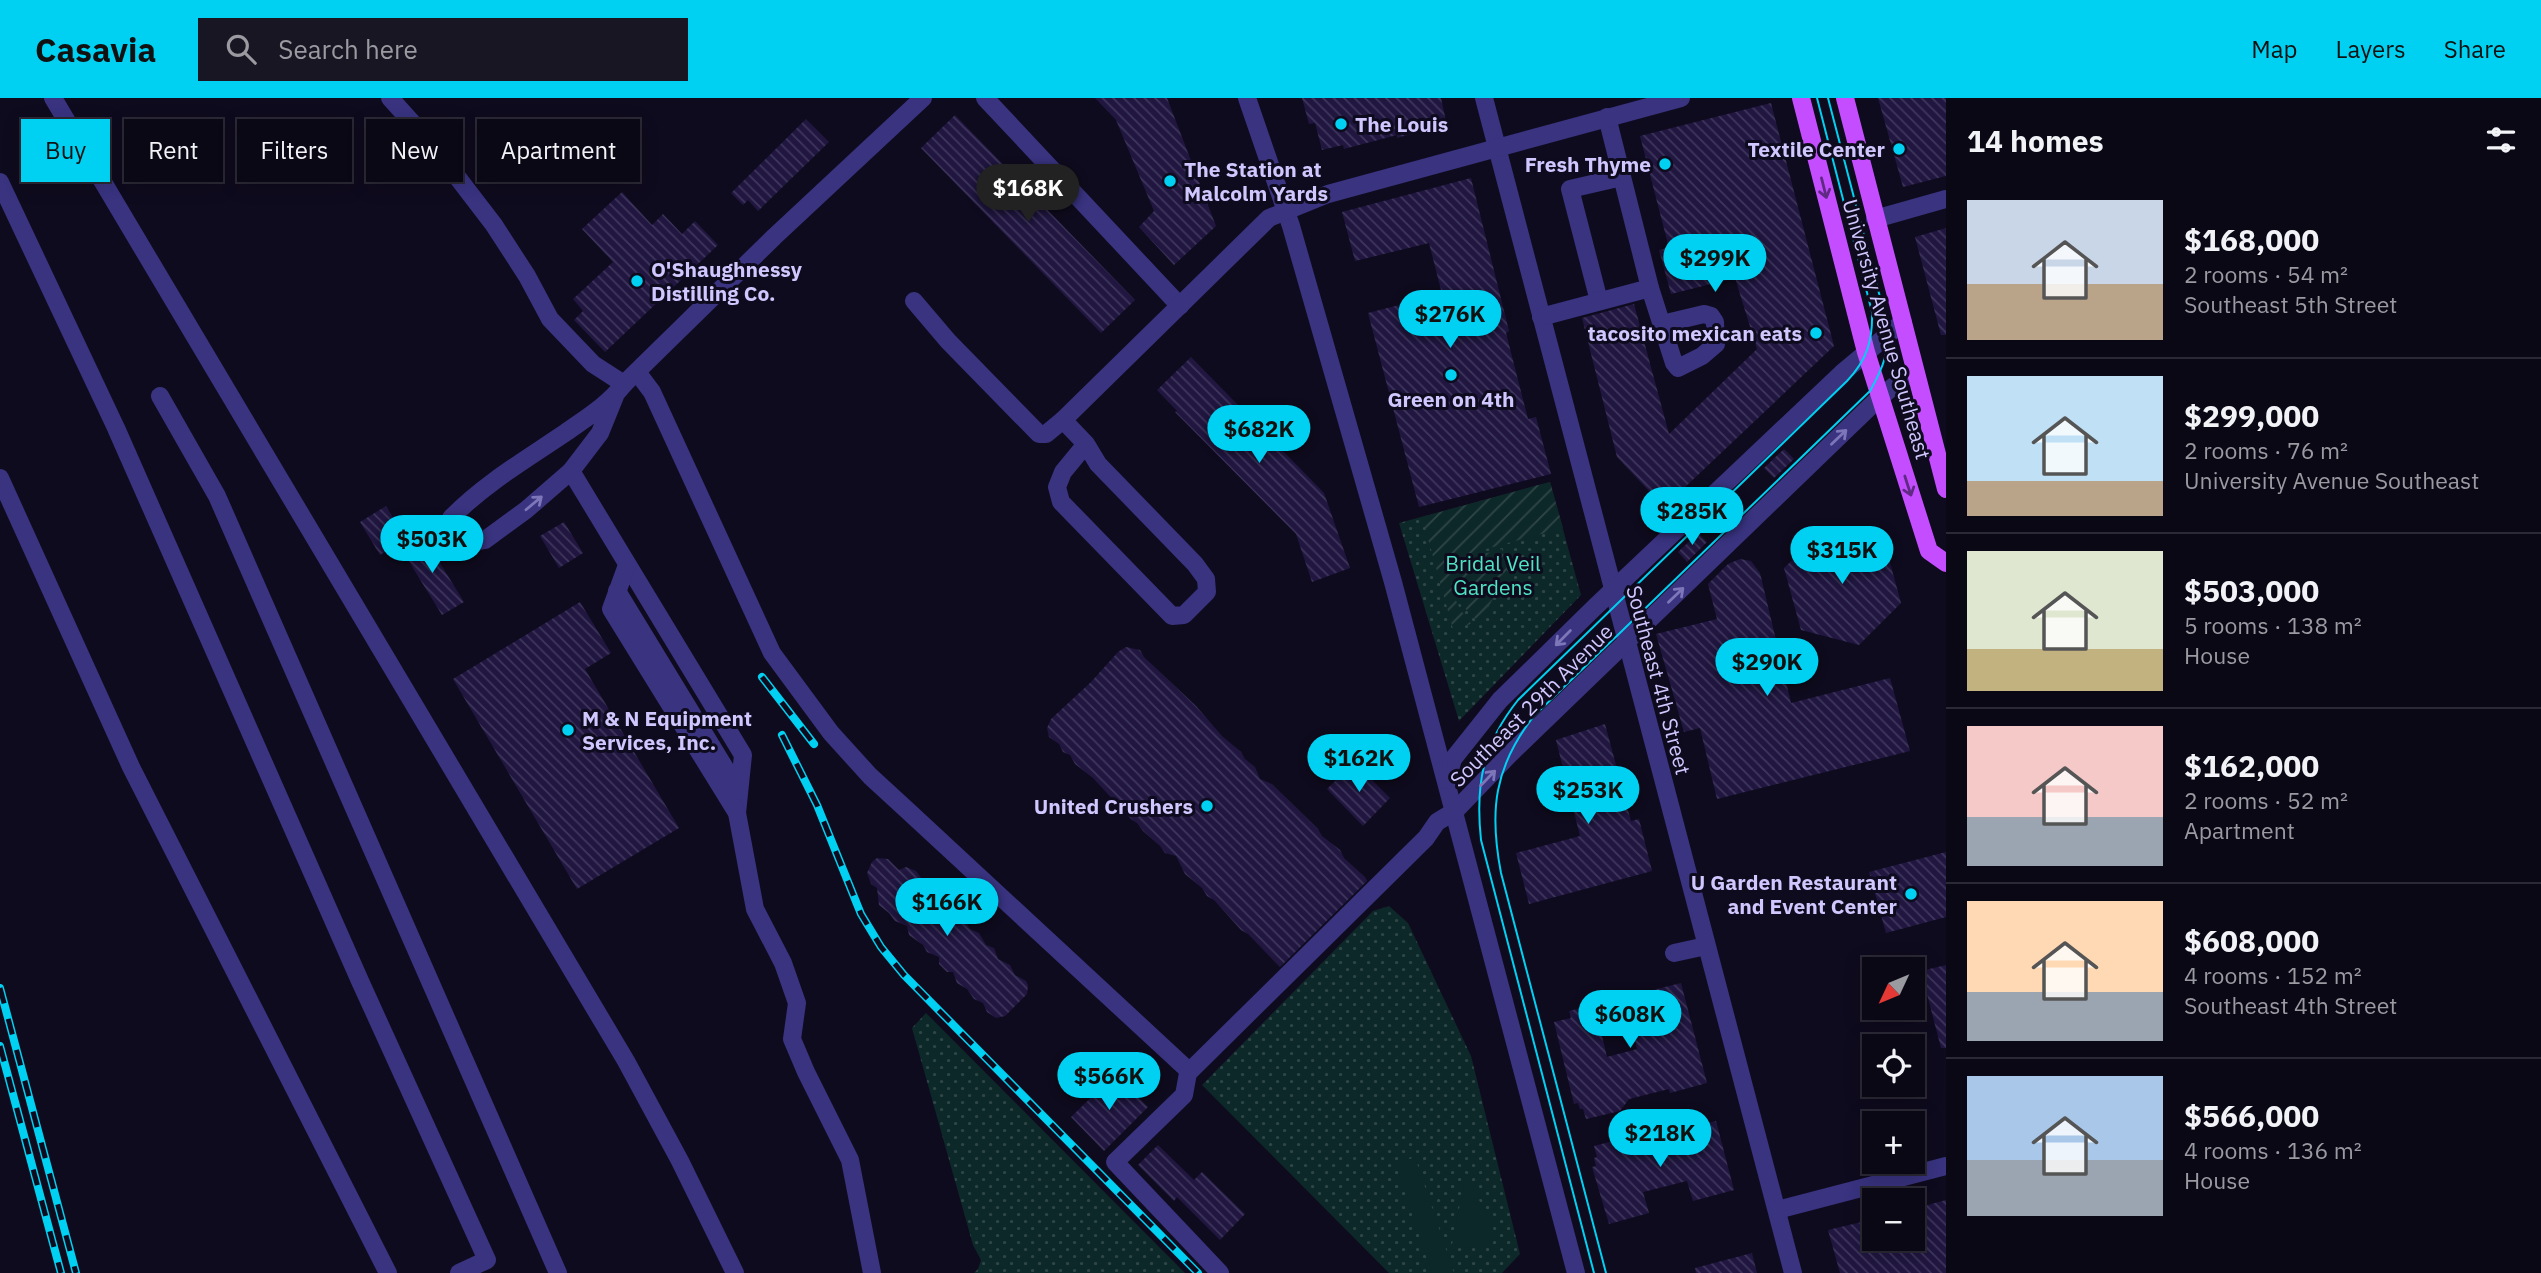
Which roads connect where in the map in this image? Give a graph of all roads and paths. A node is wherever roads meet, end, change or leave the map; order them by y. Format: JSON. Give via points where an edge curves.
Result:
{"nodes":[{"id":1,"x":53,"y":98,"type":"edge"},
{"id":2,"x":390,"y":98,"type":"edge"},
{"id":3,"x":923,"y":98,"type":"edge"},
{"id":4,"x":985,"y":98,"type":"edge"},
{"id":5,"x":1247,"y":98,"type":"edge"},
{"id":6,"x":1484,"y":98,"type":"edge"},
{"id":7,"x":1681,"y":98,"type":"edge"},
{"id":8,"x":1801,"y":98,"type":"edge"},
{"id":9,"x":1845,"y":98,"type":"edge"},
{"id":10,"x":1627,"y":105,"type":"edge"},
{"id":11,"x":1607,"y":117,"type":"junction"},
{"id":12,"x":1497,"y":148,"type":"junction"},
{"id":13,"x":1622,"y":177,"type":"junction"},
{"id":14,"x":0,"y":182,"type":"edge"},
{"id":15,"x":1946,"y":199,"type":"edge"},
{"id":16,"x":1286,"y":210,"type":"junction"},
{"id":17,"x":1875,"y":219,"type":"junction"},
{"id":18,"x":1650,"y":288,"type":"junction"},
{"id":19,"x":914,"y":301,"type":"dead end"},
{"id":20,"x":1599,"y":301,"type":"junction"},
{"id":21,"x":1180,"y":306,"type":"junction"},
{"id":22,"x":1541,"y":317,"type":"junction"},
{"id":23,"x":1903,"y":322,"type":"junction"},
{"id":24,"x":1662,"y":324,"type":"dead end"},
{"id":25,"x":1866,"y":352,"type":"junction"},
{"id":26,"x":1914,"y":370,"type":"junction"},
{"id":27,"x":625,"y":384,"type":"junction"},
{"id":28,"x":160,"y":396,"type":"dead end"},
{"id":29,"x":1879,"y":398,"type":"junction"},
{"id":30,"x":1063,"y":420,"type":"junction"},
{"id":31,"x":1086,"y":444,"type":"junction"},
{"id":32,"x":571,"y":471,"type":"junction"},
{"id":33,"x":0,"y":478,"type":"edge"},
{"id":34,"x":1946,"y":489,"type":"edge"},
{"id":35,"x":1946,"y":563,"type":"edge"},
{"id":36,"x":627,"y":565,"type":"junction"},
{"id":37,"x":617,"y":591,"type":"junction"},
{"id":38,"x":1612,"y":591,"type":"junction"},
{"id":39,"x":1626,"y":642,"type":"junction"},
{"id":40,"x":1446,"y":781,"type":"junction"},
{"id":41,"x":739,"y":791,"type":"junction"},
{"id":42,"x":1455,"y":811,"type":"junction"},
{"id":43,"x":737,"y":813,"type":"junction"},
{"id":44,"x":1437,"y":822,"type":"junction"},
{"id":45,"x":1706,"y":946,"type":"junction"},
{"id":46,"x":1674,"y":953,"type":"dead end"},
{"id":47,"x":1189,"y":1071,"type":"junction"},
{"id":48,"x":1946,"y":1166,"type":"edge"},
{"id":49,"x":1777,"y":1210,"type":"junction"},
{"id":50,"x":388,"y":1273,"type":"edge"},
{"id":51,"x":459,"y":1273,"type":"edge"},
{"id":52,"x":558,"y":1273,"type":"edge"},
{"id":53,"x":735,"y":1273,"type":"edge"},
{"id":54,"x":872,"y":1273,"type":"edge"},
{"id":55,"x":1220,"y":1273,"type":"edge"},
{"id":56,"x":1576,"y":1273,"type":"edge"},
{"id":57,"x":1793,"y":1273,"type":"edge"}],
"edges":[{"from":1,"to":53,"type":"street","via":[[626,1061]]},
{"from":2,"to":27,"type":"street","via":[[495,225],[550,320],[593,364]]},
{"from":3,"to":27,"type":"street"},
{"from":4,"to":21,"type":"street"},
{"from":5,"to":16,"type":"street"},
{"from":6,"to":12,"type":"street","name":"Southeast 4th Street"},
{"from":7,"to":10,"type":"street"},
{"from":8,"to":25,"type":"main road","name":"University Avenue Southeast","one_way":true},
{"from":9,"to":17,"type":"main road","name":"University Avenue Southeast"},
{"from":10,"to":11,"type":"street"},
{"from":11,"to":12,"type":"street"},
{"from":11,"to":13,"type":"street"},
{"from":12,"to":16,"type":"street","via":[[1328,194]]},
{"from":12,"to":22,"type":"street","name":"Southeast 4th Street"},
{"from":13,"to":18,"type":"street"},
{"from":13,"to":20,"type":"street","via":[[1570,189]]},
{"from":14,"to":51,"type":"street","via":[[116,428],[487,1260]]},
{"from":15,"to":17,"type":"street"},
{"from":16,"to":21,"type":"street","via":[[1269,218]]},
{"from":16,"to":40,"type":"street"},
{"from":17,"to":23,"type":"main road","name":"University Avenue Southeast"},
{"from":18,"to":20,"type":"street"},
{"from":18,"to":24,"type":"street"},
{"from":19,"to":30,"type":"street","via":[[1039,434],[1046,434]]},
{"from":20,"to":22,"type":"street"},
{"from":21,"to":30,"type":"street"},
{"from":22,"to":38,"type":"street","name":"Southeast 4th Street"},
{"from":23,"to":25,"type":"street","name":"Southeast 29th Avenue"},
{"from":23,"to":26,"type":"main road","name":"University Avenue Southeast"},
{"from":25,"to":29,"type":"main road","name":"University Avenue Southeast"},
{"from":25,"to":38,"type":"street","name":"Southeast 29th Avenue"},
{"from":26,"to":29,"type":"street","name":"Southeast 29th Avenue"},
{"from":26,"to":34,"type":"main road","name":"University Avenue Southeast"},
{"from":27,"to":32,"type":"street","via":[[600,433]]},
{"from":27,"to":32,"type":"street","one_way":true,"via":[[589,416],[474,495],[451,519],[450,534],[458,545],[485,540]]},
{"from":27,"to":47,"type":"street","via":[[652,392],[772,653],[831,733],[897,802]]},
{"from":28,"to":52,"type":"street","via":[[217,496]]},
{"from":29,"to":35,"type":"main road","name":"University Avenue Southeast","one_way":true,"via":[[1929,551]]},
{"from":39,"to":29,"type":"street","name":"Southeast 29th Avenue","one_way":true},
{"from":30,"to":31,"type":"street"},
{"from":31,"to":31,"type":"street","via":[[1098,464],[1206,579],[1207,592],[1184,615],[1172,616],[1061,502],[1056,487]]},
{"from":32,"to":36,"type":"street"},
{"from":33,"to":50,"type":"street","via":[[131,767]]},
{"from":36,"to":37,"type":"street"},
{"from":36,"to":41,"type":"street","via":[[743,755]]},
{"from":37,"to":41,"type":"street"},
{"from":37,"to":43,"type":"street","via":[[611,609]]},
{"from":38,"to":39,"type":"street","name":"Southeast 4th Street"},
{"from":38,"to":40,"type":"street","name":"Southeast 29th Avenue","one_way":true,"via":[[1492,710],[1452,759]]},
{"from":42,"to":39,"type":"street","name":"Southeast 29th Avenue","one_way":true},
{"from":39,"to":45,"type":"street","name":"Southeast 4th Street"},
{"from":40,"to":42,"type":"street"},
{"from":40,"to":44,"type":"street","name":"Southeast 29th Avenue"},
{"from":41,"to":43,"type":"street"},
{"from":42,"to":44,"type":"street","name":"Southeast 29th Avenue"},
{"from":42,"to":56,"type":"street"},
{"from":43,"to":54,"type":"street","via":[[755,909],[783,963],[797,1003],[792,1040],[850,1160]]},
{"from":44,"to":47,"type":"street"},
{"from":45,"to":46,"type":"street"},
{"from":45,"to":49,"type":"street","name":"Southeast 4th Street"},
{"from":47,"to":55,"type":"street","via":[[1184,1095],[1115,1162]]},
{"from":48,"to":49,"type":"street"},
{"from":49,"to":57,"type":"street","name":"Southeast 4th Street"}]}
